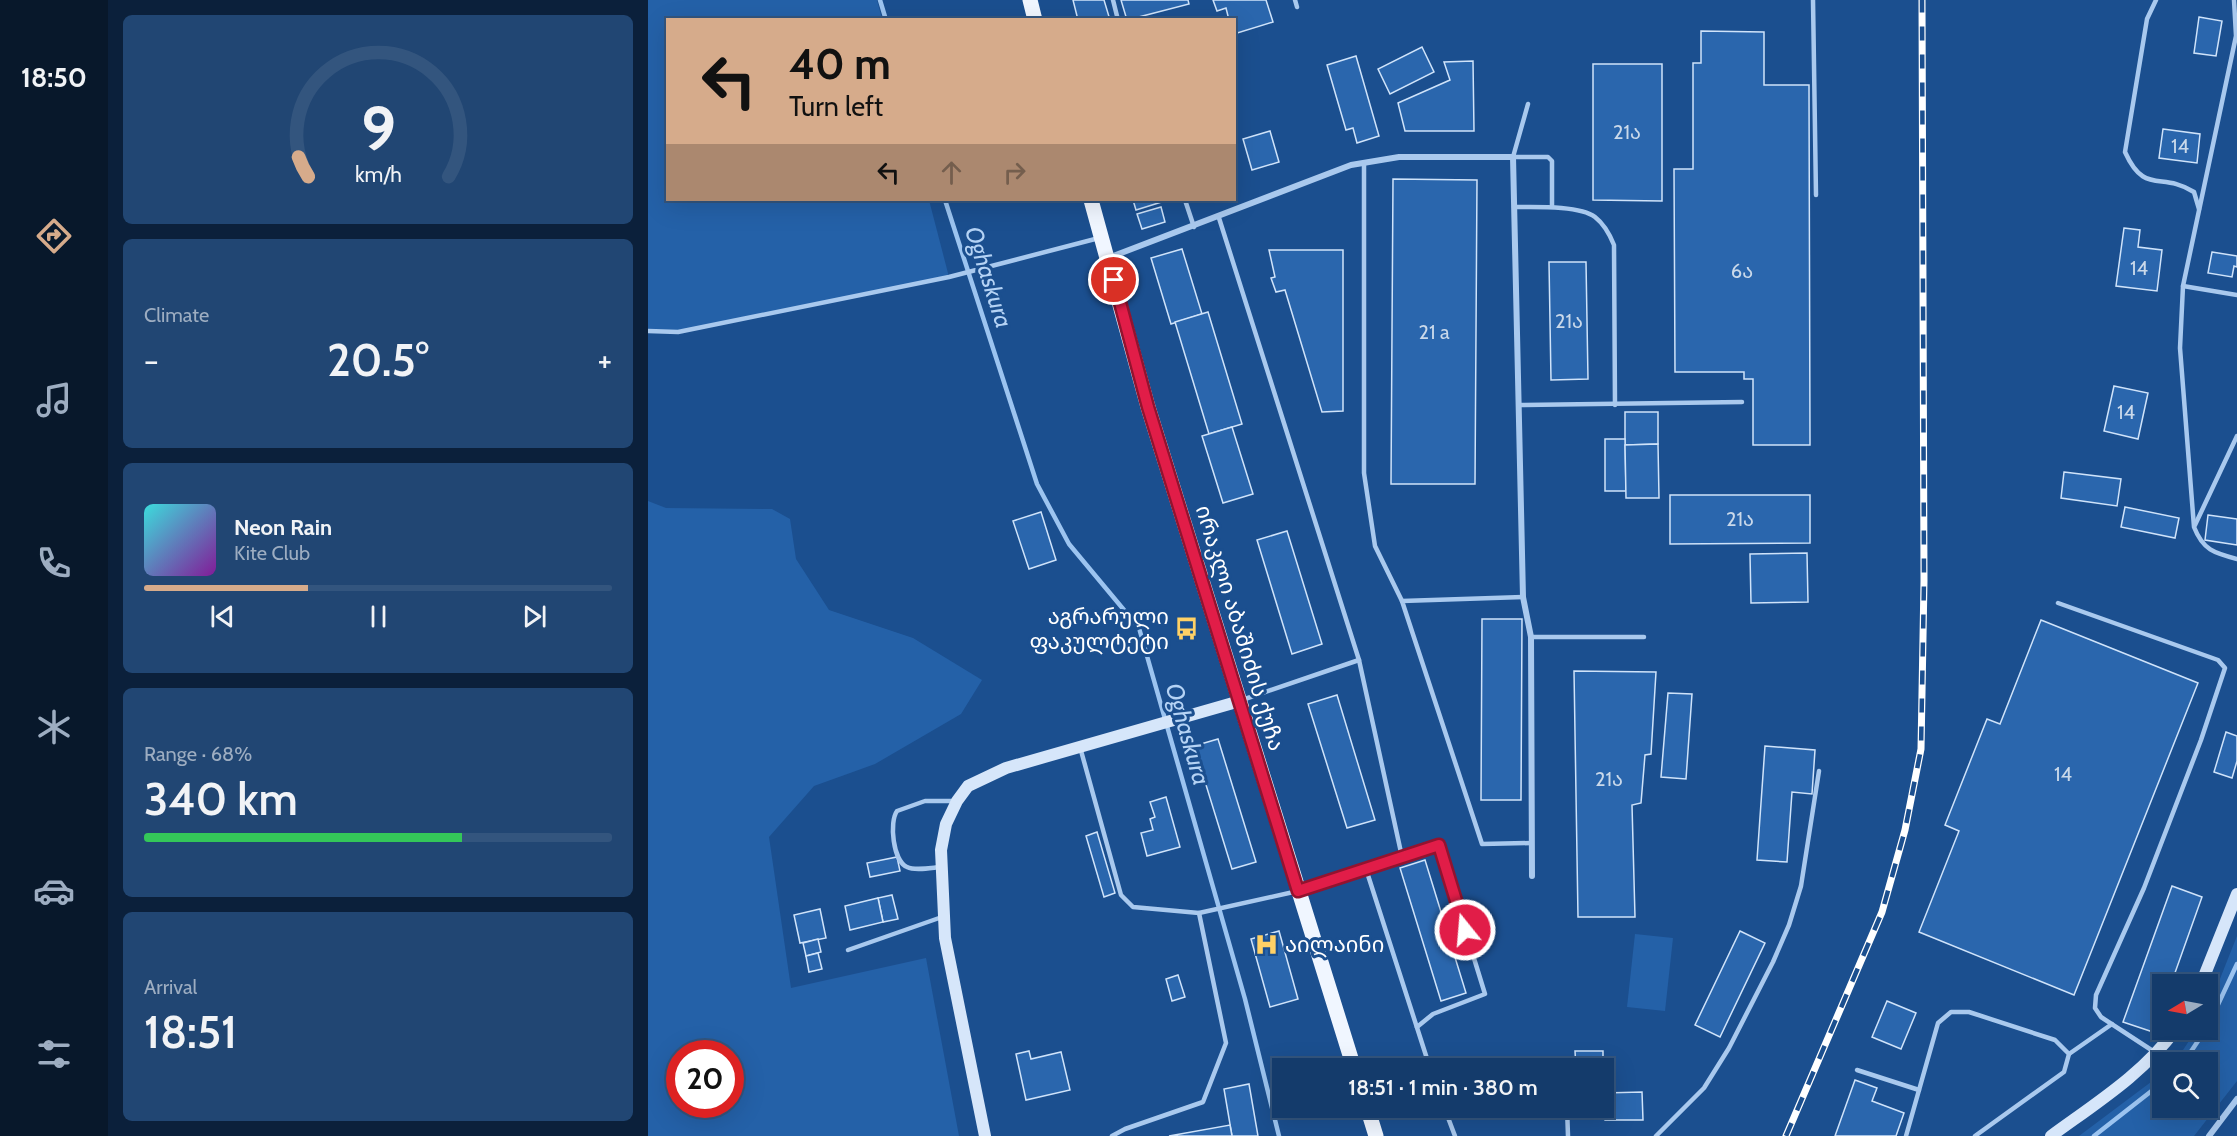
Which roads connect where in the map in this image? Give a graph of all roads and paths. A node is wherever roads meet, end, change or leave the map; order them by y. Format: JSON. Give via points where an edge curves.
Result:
{"nodes":[{"id":1,"x":1030,"y":0,"type":"edge"},
{"id":2,"x":1113,"y":0,"type":"edge"},
{"id":3,"x":1294,"y":0,"type":"edge"},
{"id":4,"x":1813,"y":0,"type":"edge"},
{"id":5,"x":2156,"y":0,"type":"edge"},
{"id":6,"x":2234,"y":0,"type":"edge"},
{"id":7,"x":1297,"y":7,"type":"dead end"},
{"id":8,"x":1034,"y":18,"type":"edge"},
{"id":9,"x":1118,"y":18,"type":"edge"},
{"id":10,"x":1528,"y":104,"type":"dead end"},
{"id":11,"x":1513,"y":157,"type":"junction"},
{"id":12,"x":1364,"y":163,"type":"junction"},
{"id":13,"x":1816,"y":195,"type":"dead end"},
{"id":14,"x":1091,"y":201,"type":"edge"},
{"id":15,"x":1185,"y":201,"type":"edge"},
{"id":16,"x":1552,"y":206,"type":"junction"},
{"id":17,"x":1514,"y":207,"type":"junction"},
{"id":18,"x":2200,"y":211,"type":"junction"},
{"id":19,"x":1219,"y":218,"type":"junction"},
{"id":20,"x":1194,"y":227,"type":"junction"},
{"id":21,"x":1102,"y":237,"type":"junction"},
{"id":22,"x":1108,"y":258,"type":"junction"},
{"id":23,"x":2183,"y":286,"type":"junction"},
{"id":24,"x":2237,"y":295,"type":"edge"},
{"id":25,"x":648,"y":331,"type":"edge"},
{"id":26,"x":1742,"y":402,"type":"dead end"},
{"id":27,"x":1519,"y":405,"type":"junction"},
{"id":28,"x":1615,"y":405,"type":"junction"},
{"id":29,"x":2237,"y":436,"type":"edge"},
{"id":30,"x":2194,"y":527,"type":"junction"},
{"id":31,"x":2237,"y":559,"type":"edge"},
{"id":32,"x":1523,"y":597,"type":"junction"},
{"id":33,"x":1402,"y":601,"type":"junction"},
{"id":34,"x":2058,"y":603,"type":"dead end"},
{"id":35,"x":1530,"y":637,"type":"junction"},
{"id":36,"x":1644,"y":637,"type":"dead end"},
{"id":37,"x":1359,"y":660,"type":"junction"},
{"id":38,"x":1239,"y":701,"type":"junction"},
{"id":39,"x":1080,"y":747,"type":"junction"},
{"id":40,"x":1819,"y":771,"type":"dead end"},
{"id":41,"x":957,"y":801,"type":"junction"},
{"id":42,"x":1531,"y":843,"type":"junction"},
{"id":43,"x":1402,"y":857,"type":"junction"},
{"id":44,"x":941,"y":867,"type":"junction"},
{"id":45,"x":1366,"y":869,"type":"junction"},
{"id":46,"x":1532,"y":876,"type":"dead end"},
{"id":47,"x":1298,"y":891,"type":"junction"},
{"id":48,"x":2237,"y":894,"type":"edge"},
{"id":49,"x":1199,"y":913,"type":"junction"},
{"id":50,"x":944,"y":916,"type":"junction"},
{"id":51,"x":848,"y":950,"type":"dead end"},
{"id":52,"x":2205,"y":974,"type":"edge"},
{"id":53,"x":2112,"y":1024,"type":"junction"},
{"id":54,"x":1417,"y":1028,"type":"junction"},
{"id":55,"x":2155,"y":1052,"type":"edge"},
{"id":56,"x":2068,"y":1054,"type":"junction"},
{"id":57,"x":1351,"y":1058,"type":"edge"},
{"id":58,"x":1427,"y":1058,"type":"edge"},
{"id":59,"x":2152,"y":1059,"type":"edge"},
{"id":60,"x":1857,"y":1070,"type":"dead end"},
{"id":61,"x":1919,"y":1090,"type":"junction"},
{"id":62,"x":2237,"y":1099,"type":"edge"},
{"id":63,"x":1370,"y":1118,"type":"edge"},
{"id":64,"x":1448,"y":1118,"type":"edge"},
{"id":65,"x":1567,"y":1118,"type":"edge"},
{"id":66,"x":984,"y":1136,"type":"edge"},
{"id":67,"x":1112,"y":1136,"type":"edge"},
{"id":68,"x":1376,"y":1136,"type":"edge"},
{"id":69,"x":1455,"y":1136,"type":"edge"},
{"id":70,"x":1568,"y":1136,"type":"edge"},
{"id":71,"x":1656,"y":1136,"type":"edge"},
{"id":72,"x":1906,"y":1136,"type":"edge"},
{"id":73,"x":1975,"y":1136,"type":"edge"},
{"id":74,"x":2051,"y":1136,"type":"edge"},
{"id":75,"x":2209,"y":1136,"type":"edge"}],
"edges":[{"from":1,"to":8,"type":"main road"},
{"from":2,"to":9,"type":"lane"},
{"from":3,"to":7,"type":"lane"},
{"from":4,"to":13,"type":"lane"},
{"from":5,"to":18,"type":"lane","via":[[2147,19],[2126,152],[2134,172],[2147,180],[2183,185],[2194,192]]},
{"from":6,"to":18,"type":"lane","via":[[2236,36]]},
{"from":10,"to":11,"type":"lane"},
{"from":11,"to":12,"type":"street","via":[[1399,157]]},
{"from":11,"to":16,"type":"lane","via":[[1548,157]]},
{"from":11,"to":17,"type":"street"},
{"from":12,"to":19,"type":"street","via":[[1324,174]]},
{"from":12,"to":33,"type":"lane","via":[[1364,474],[1375,546]]},
{"from":14,"to":21,"type":"main road","name":"ირაკლი აბაშიძის ქუჩა"},
{"from":15,"to":20,"type":"lane"},
{"from":16,"to":17,"type":"lane"},
{"from":16,"to":28,"type":"lane","via":[[1594,216],[1614,245]]},
{"from":17,"to":27,"type":"street"},
{"from":18,"to":23,"type":"lane"},
{"from":19,"to":20,"type":"street"},
{"from":19,"to":37,"type":"lane"},
{"from":20,"to":22,"type":"street"},
{"from":21,"to":22,"type":"main road","name":"ირაკლი აბაშიძის ქუჩა"},
{"from":21,"to":25,"type":"lane","via":[[949,277],[678,332]]},
{"from":22,"to":38,"type":"main road","name":"ირაკლი აბაშიძის ქუჩა","via":[[1148,407]]},
{"from":23,"to":24,"type":"lane"},
{"from":23,"to":30,"type":"lane","via":[[2180,348]]},
{"from":26,"to":28,"type":"lane"},
{"from":27,"to":28,"type":"lane"},
{"from":27,"to":32,"type":"street"},
{"from":29,"to":30,"type":"lane"},
{"from":30,"to":31,"type":"lane","via":[[2209,552]]},
{"from":32,"to":33,"type":"lane"},
{"from":32,"to":35,"type":"street"},
{"from":33,"to":42,"type":"lane","via":[[1482,844]]},
{"from":34,"to":53,"type":"lane","via":[[2218,660],[2225,668],[2144,888],[2096,995],[2095,1008]]},
{"from":35,"to":36,"type":"lane"},
{"from":35,"to":42,"type":"street"},
{"from":37,"to":38,"type":"lane"},
{"from":37,"to":43,"type":"lane"},
{"from":38,"to":39,"type":"street"},
{"from":38,"to":47,"type":"main road","name":"ირაკლი აბაშიძის ქუჩა"},
{"from":39,"to":41,"type":"street","via":[[982,777],[968,786]]},
{"from":39,"to":49,"type":"lane","via":[[1121,895],[1132,907]]},
{"from":40,"to":71,"type":"lane","via":[[1801,886],[1777,953],[1704,1088]]},
{"from":41,"to":44,"type":"street","via":[[946,824]]},
{"from":41,"to":44,"type":"lane","via":[[925,801],[897,811],[891,825],[903,865]]},
{"from":42,"to":46,"type":"street"},
{"from":43,"to":45,"type":"lane"},
{"from":43,"to":54,"type":"lane","via":[[1439,845],[1485,994],[1433,1014]]},
{"from":44,"to":50,"type":"street"},
{"from":45,"to":47,"type":"lane"},
{"from":45,"to":54,"type":"lane"},
{"from":47,"to":49,"type":"lane"},
{"from":47,"to":57,"type":"main road","name":"ირაკლი აბაშიძის ქუჩა"},
{"from":48,"to":52,"type":"street"},
{"from":49,"to":67,"type":"lane","via":[[1226,1043],[1203,1102]]},
{"from":50,"to":51,"type":"lane"},
{"from":50,"to":66,"type":"street"},
{"from":53,"to":55,"type":"lane"},
{"from":53,"to":56,"type":"lane"},
{"from":54,"to":58,"type":"lane"},
{"from":56,"to":61,"type":"lane","via":[[2055,1040],[1969,1012],[1951,1012],[1938,1023]]},
{"from":56,"to":73,"type":"lane","via":[[2064,1072]]},
{"from":59,"to":74,"type":"street"},
{"from":60,"to":61,"type":"lane"},
{"from":61,"to":72,"type":"lane"},
{"from":62,"to":75,"type":"street"},
{"from":63,"to":68,"type":"main road"},
{"from":64,"to":69,"type":"lane"},
{"from":65,"to":70,"type":"lane"}]}
